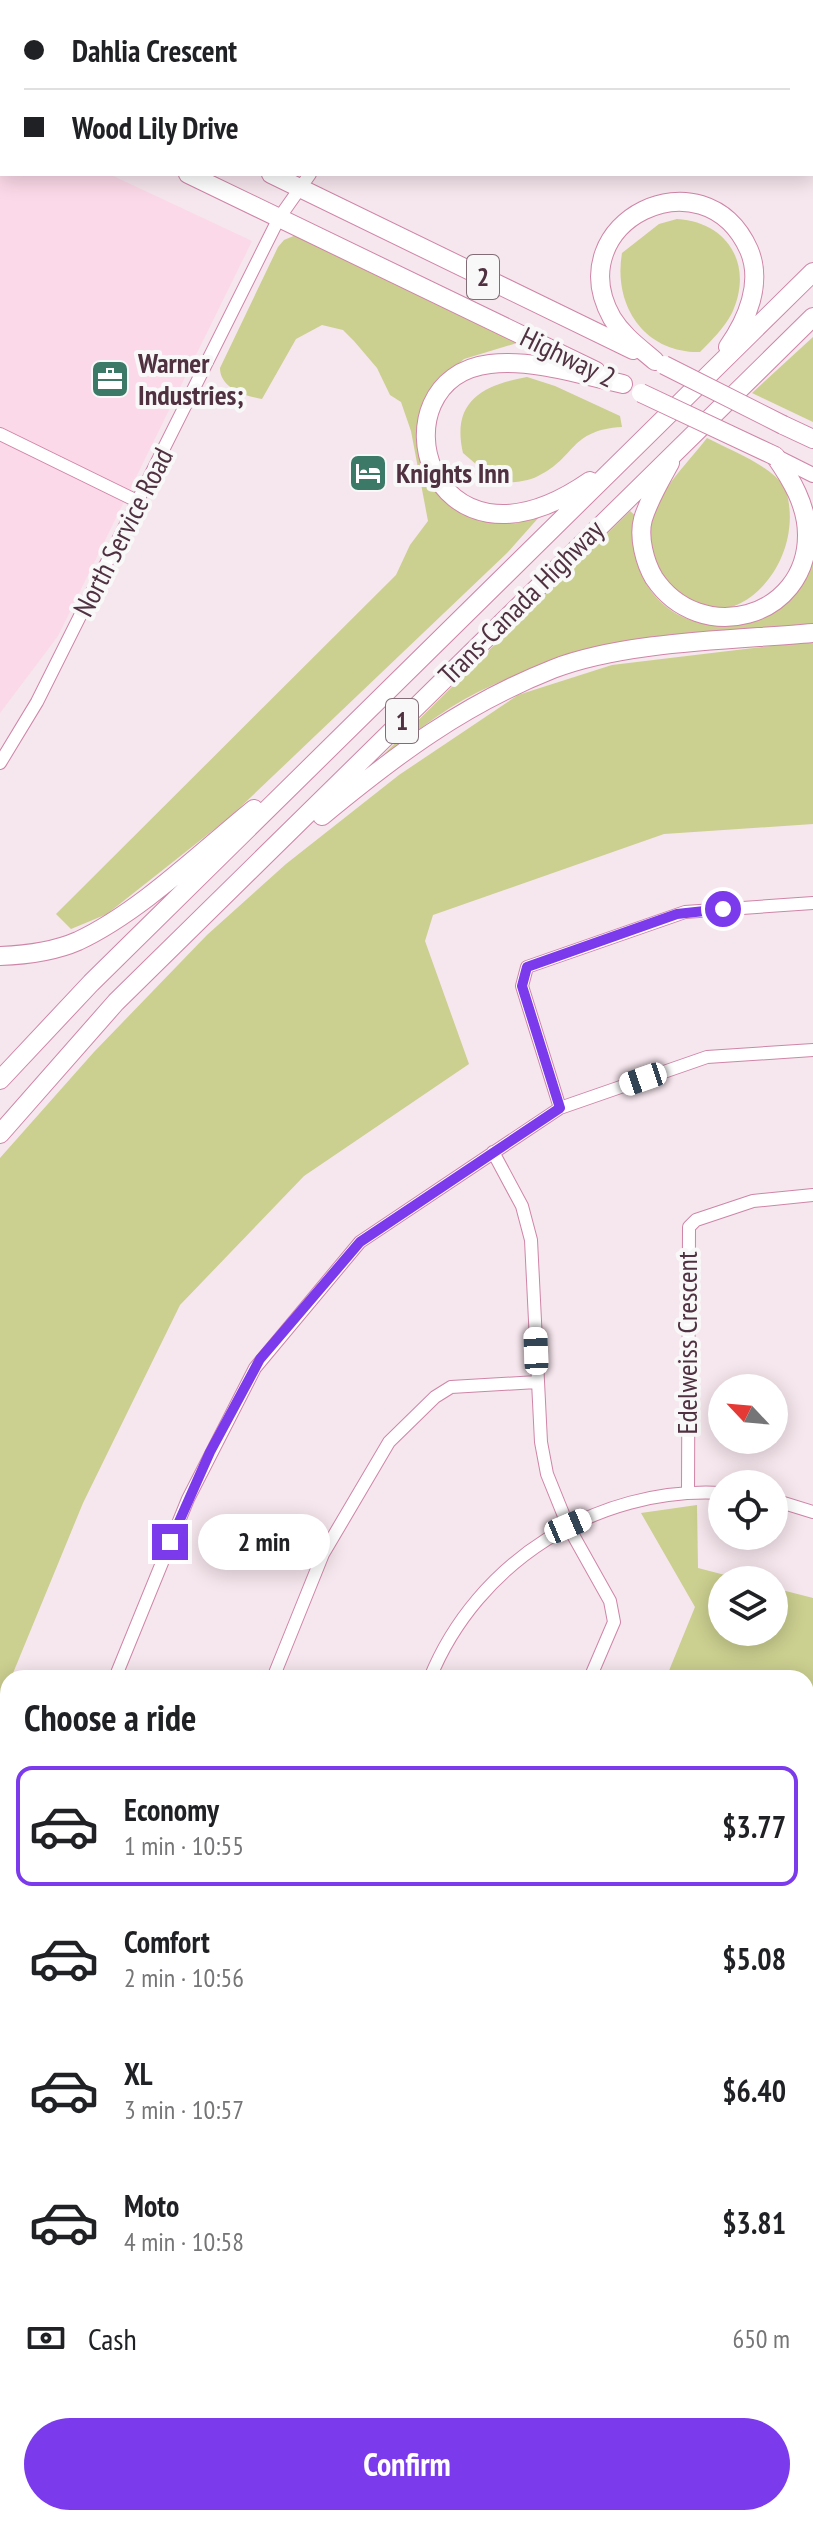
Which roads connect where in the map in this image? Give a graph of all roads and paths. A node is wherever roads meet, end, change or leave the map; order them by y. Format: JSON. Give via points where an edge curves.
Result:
{"nodes":[{"id":1,"x":192,"y":176,"type":"edge"},
{"id":2,"x":280,"y":176,"type":"edge"},
{"id":3,"x":306,"y":182,"type":"edge"},
{"id":4,"x":279,"y":218,"type":"junction"},
{"id":5,"x":813,"y":272,"type":"edge"},
{"id":6,"x":808,"y":324,"type":"edge"},
{"id":7,"x":660,"y":363,"type":"junction"},
{"id":8,"x":709,"y":375,"type":"junction"},
{"id":9,"x":623,"y":384,"type":"junction"},
{"id":10,"x":0,"y":434,"type":"edge"},
{"id":11,"x":813,"y":439,"type":"edge"},
{"id":12,"x":680,"y":446,"type":"junction"},
{"id":13,"x":775,"y":456,"type":"junction"},
{"id":14,"x":625,"y":457,"type":"junction"},
{"id":15,"x":813,"y":475,"type":"edge"},
{"id":16,"x":139,"y":502,"type":"junction"},
{"id":17,"x":813,"y":633,"type":"edge"},
{"id":18,"x":334,"y":745,"type":"junction"},
{"id":19,"x":0,"y":763,"type":"edge"},
{"id":20,"x":236,"y":887,"type":"junction"},
{"id":21,"x":813,"y":903,"type":"edge"},
{"id":22,"x":0,"y":956,"type":"edge"},
{"id":23,"x":813,"y":1050,"type":"edge"},
{"id":24,"x":0,"y":1080,"type":"edge"},
{"id":25,"x":560,"y":1108,"type":"junction"},
{"id":26,"x":0,"y":1134,"type":"edge"},
{"id":27,"x":493,"y":1152,"type":"junction"},
{"id":28,"x":813,"y":1195,"type":"edge"},
{"id":29,"x":537,"y":1382,"type":"junction"},
{"id":30,"x":688,"y":1493,"type":"junction"},
{"id":31,"x":708,"y":1493,"type":"edge"},
{"id":32,"x":788,"y":1504,"type":"edge"},
{"id":33,"x":813,"y":1512,"type":"edge"},
{"id":34,"x":568,"y":1526,"type":"junction"},
{"id":35,"x":118,"y":1670,"type":"edge"},
{"id":36,"x":276,"y":1670,"type":"edge"},
{"id":37,"x":434,"y":1670,"type":"edge"},
{"id":38,"x":593,"y":1670,"type":"edge"}],
"edges":[{"from":1,"to":4,"type":"highway","name":"Highway 2","number":"2"},
{"from":2,"to":3,"type":"highway","name":"Highway 2","number":"2"},
{"from":3,"to":4,"type":"street","name":"North Service Road"},
{"from":3,"to":7,"type":"highway","name":"Highway 2","number":"2"},
{"from":4,"to":9,"type":"highway","name":"Highway 2","number":"2"},
{"from":4,"to":16,"type":"street","name":"North Service Road"},
{"from":5,"to":8,"type":"highway","name":"Trans-Canada Highway","number":"1"},
{"from":6,"to":12,"type":"highway","name":"Trans-Canada Highway","number":"1"},
{"from":7,"to":8,"type":"highway","via":[[613,320],[602,296],[602,258],[614,233],[637,214],[657,204],[693,203],[732,222],[752,257],[754,274],[749,307],[737,334]]},
{"from":7,"to":11,"type":"highway","name":"Highway 2","number":"2","bridge":true},
{"from":8,"to":14,"type":"highway","name":"Trans-Canada Highway","number":"1"},
{"from":9,"to":13,"type":"highway","name":"Highway 2","number":"2","bridge":true},
{"from":9,"to":14,"type":"highway","via":[[534,365],[487,364],[463,372],[437,397],[427,418],[425,449],[431,469],[455,499],[469,509],[505,516],[553,504]]},
{"from":10,"to":16,"type":"street"},
{"from":12,"to":13,"type":"highway","via":[[653,493],[642,522],[643,541],[649,569],[664,593],[708,617],[758,611],[784,593],[800,571],[807,536],[804,514],[793,482]]},
{"from":12,"to":20,"type":"highway","name":"Trans-Canada Highway","number":"1"},
{"from":13,"to":15,"type":"main road","number":"2"},
{"from":14,"to":18,"type":"highway","name":"Trans-Canada Highway","number":"1"},
{"from":16,"to":19,"type":"street","name":"North Service Road"},
{"from":17,"to":20,"type":"highway","via":[[645,648],[555,669],[435,727]]},
{"from":18,"to":22,"type":"highway","via":[[110,922],[77,941],[37,954]]},
{"from":18,"to":24,"type":"highway","name":"Trans-Canada Highway","number":"1","via":[[91,983]]},
{"from":20,"to":26,"type":"highway","name":"Trans-Canada Highway","number":"1","via":[[116,1002]]},
{"from":21,"to":25,"type":"street","via":[[685,912],[527,967],[522,986]]},
{"from":23,"to":25,"type":"street","via":[[707,1057]]},
{"from":25,"to":27,"type":"street"},
{"from":27,"to":29,"type":"street","via":[[528,1223]]},
{"from":27,"to":35,"type":"street","via":[[360,1242],[260,1359],[188,1499]]},
{"from":28,"to":30,"type":"street","name":"Edelweiss Crescent","via":[[753,1201],[689,1227]]},
{"from":29,"to":34,"type":"street","via":[[543,1458]]},
{"from":29,"to":36,"type":"street","via":[[451,1387],[389,1442],[323,1554]]},
{"from":30,"to":31,"type":"street"},
{"from":30,"to":34,"type":"street","via":[[636,1501]]},
{"from":32,"to":33,"type":"street"},
{"from":34,"to":37,"type":"street","via":[[526,1553],[483,1593],[455,1629]]},
{"from":34,"to":38,"type":"street","via":[[610,1601],[614,1622]]}]}
